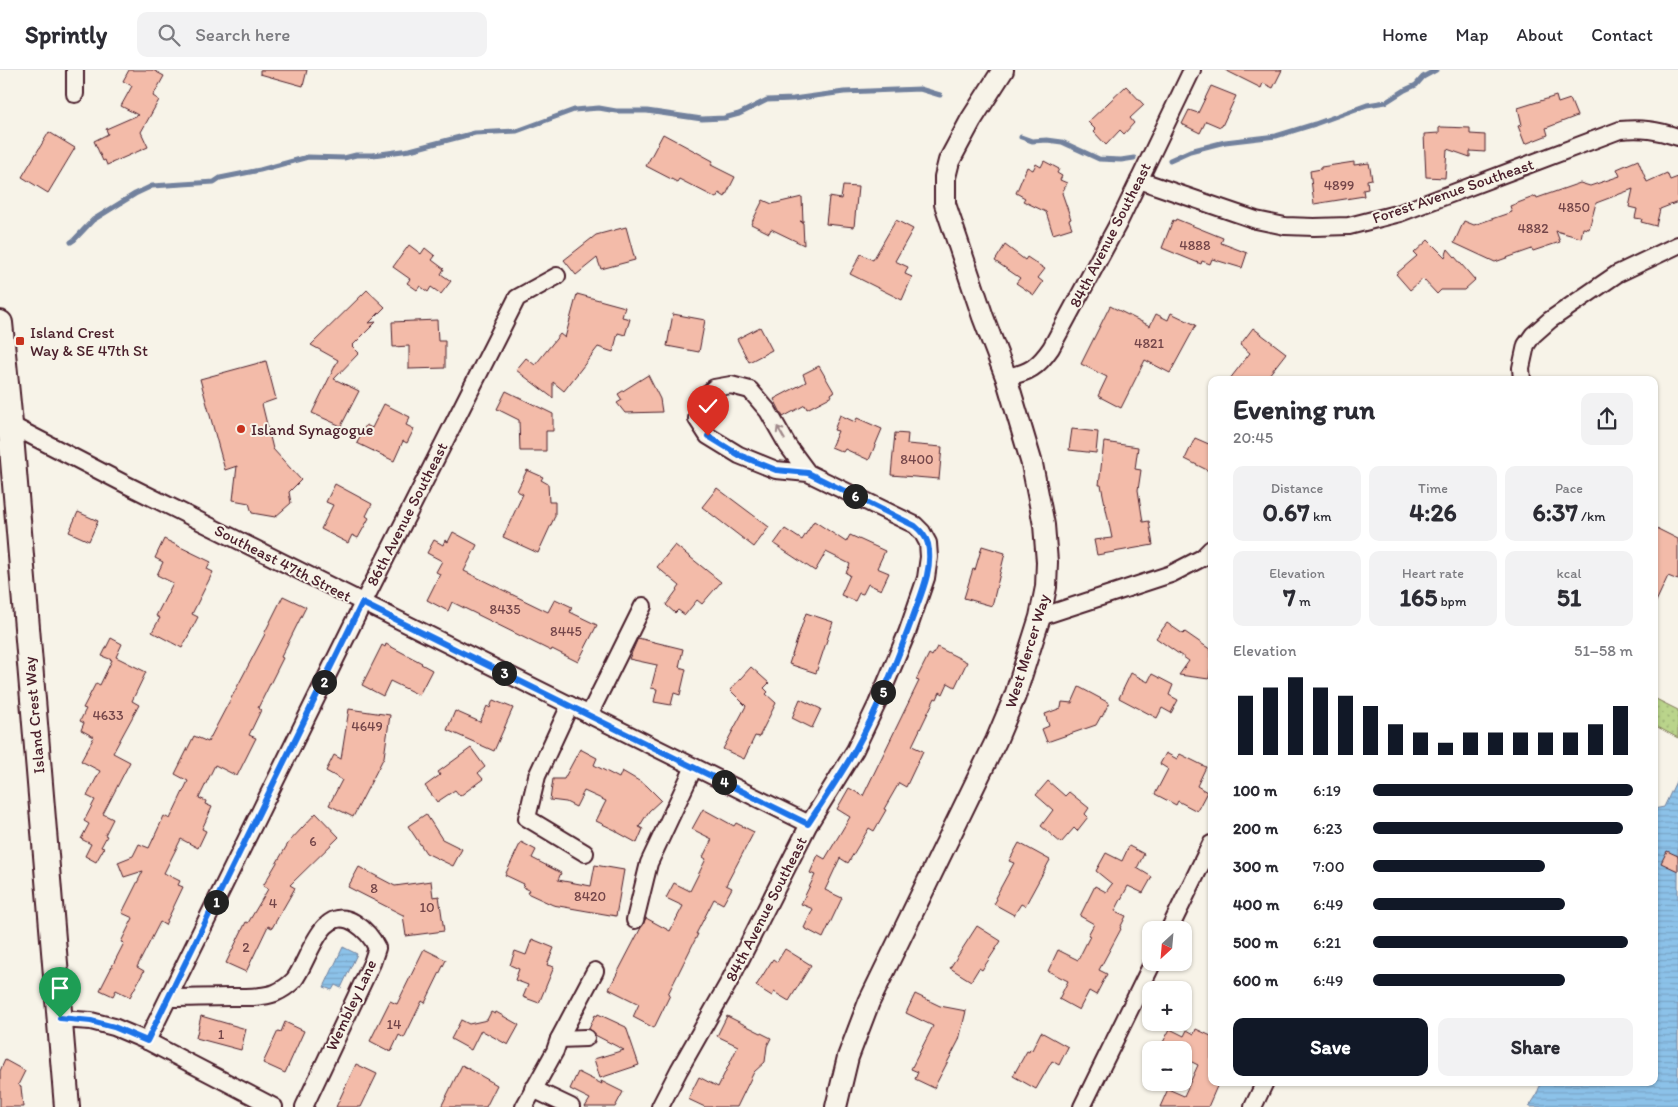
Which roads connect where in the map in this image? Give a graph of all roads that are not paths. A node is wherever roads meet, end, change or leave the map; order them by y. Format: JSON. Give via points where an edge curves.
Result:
{"nodes":[{"id":1,"x":75,"y":70,"type":"edge"},
{"id":2,"x":1004,"y":70,"type":"edge"},
{"id":3,"x":1192,"y":70,"type":"edge"},
{"id":4,"x":75,"y":94,"type":"dead end"},
{"id":5,"x":1678,"y":137,"type":"edge"},
{"id":6,"x":1139,"y":180,"type":"junction"},
{"id":7,"x":1678,"y":245,"type":"edge"},
{"id":8,"x":557,"y":276,"type":"dead end"},
{"id":9,"x":0,"y":323,"type":"edge"},
{"id":10,"x":1522,"y":376,"type":"edge"},
{"id":11,"x":1006,"y":377,"type":"junction"},
{"id":12,"x":5,"y":422,"type":"edge"},
{"id":13,"x":808,"y":473,"type":"junction"},
{"id":14,"x":1208,"y":552,"type":"edge"},
{"id":15,"x":362,"y":603,"type":"junction"},
{"id":16,"x":643,"y":606,"type":"dead end"},
{"id":17,"x":1040,"y":617,"type":"junction"},
{"id":18,"x":570,"y":705,"type":"junction"},
{"id":19,"x":589,"y":715,"type":"junction"},
{"id":20,"x":694,"y":767,"type":"junction"},
{"id":21,"x":808,"y":824,"type":"junction"},
{"id":22,"x":1208,"y":850,"type":"edge"},
{"id":23,"x":585,"y":853,"type":"dead end"},
{"id":24,"x":635,"y":920,"type":"dead end"},
{"id":25,"x":1173,"y":921,"type":"edge"},
{"id":26,"x":595,"y":971,"type":"dead end"},
{"id":27,"x":1149,"y":971,"type":"edge"},
{"id":28,"x":169,"y":998,"type":"junction"},
{"id":29,"x":60,"y":1018,"type":"junction"},
{"id":30,"x":586,"y":1038,"type":"dead end"},
{"id":31,"x":559,"y":1039,"type":"junction"},
{"id":32,"x":147,"y":1041,"type":"junction"},
{"id":33,"x":1263,"y":1086,"type":"edge"},
{"id":34,"x":533,"y":1089,"type":"junction"},
{"id":35,"x":67,"y":1107,"type":"edge"},
{"id":36,"x":274,"y":1107,"type":"edge"},
{"id":37,"x":304,"y":1107,"type":"edge"},
{"id":38,"x":524,"y":1107,"type":"edge"},
{"id":39,"x":570,"y":1107,"type":"edge"},
{"id":40,"x":660,"y":1107,"type":"edge"},
{"id":41,"x":836,"y":1107,"type":"edge"},
{"id":42,"x":1082,"y":1107,"type":"edge"},
{"id":43,"x":1253,"y":1107,"type":"edge"}],
"edges":[{"from":1,"to":4,"type":"street"},
{"from":2,"to":11,"type":"street","name":"West Mercer Way","via":[[949,161],[944,190],[948,217]]},
{"from":3,"to":6,"type":"street","name":"84th Avenue Southeast"},
{"from":5,"to":6,"type":"street","name":"Forest Avenue Southeast","via":[[1642,128],[1620,130],[1400,213],[1349,226],[1285,226],[1256,220]]},
{"from":6,"to":11,"type":"street","name":"84th Avenue Southeast","via":[[1051,348],[1032,369]]},
{"from":7,"to":10,"type":"street","via":[[1617,274],[1550,320],[1526,346]]},
{"from":8,"to":15,"type":"street","name":"86th Avenue Southeast","via":[[517,298]]},
{"from":9,"to":12,"type":"main road","name":"Island Crest Way"},
{"from":11,"to":17,"type":"street","name":"West Mercer Way","via":[[1032,464],[1044,525],[1046,587]]},
{"from":12,"to":15,"type":"street","name":"Southeast 47th Street"},
{"from":12,"to":29,"type":"main road","name":"Island Crest Way"},
{"from":13,"to":13,"type":"street","one_way":true,"via":[[768,411],[750,390],[731,385],[714,388],[700,401],[697,419],[708,436],[739,455],[776,470]]},
{"from":13,"to":21,"type":"street","name":"84th Avenue Southeast","via":[[915,526],[928,543],[929,557],[926,578],[907,633],[877,704],[855,750]]},
{"from":14,"to":17,"type":"street","via":[[1171,574]]},
{"from":15,"to":18,"type":"street","name":"Southeast 47th Street"},
{"from":15,"to":28,"type":"street","name":"86th Avenue Southeast"},
{"from":16,"to":19,"type":"street"},
{"from":17,"to":41,"type":"street","name":"West Mercer Way","via":[[1015,696],[996,741],[861,1020]]},
{"from":18,"to":19,"type":"street","name":"Southeast 47th Street"},
{"from":18,"to":23,"type":"street","via":[[537,776],[527,818]]},
{"from":19,"to":20,"type":"street","name":"Southeast 47th Street"},
{"from":20,"to":21,"type":"street","name":"Southeast 47th Street"},
{"from":20,"to":24,"type":"street","via":[[649,864]]},
{"from":21,"to":40,"type":"street","name":"84th Avenue Southeast","via":[[729,982]]},
{"from":22,"to":25,"type":"street"},
{"from":26,"to":31,"type":"street"},
{"from":27,"to":42,"type":"street"},
{"from":28,"to":32,"type":"street","name":"86th Avenue Southeast"},
{"from":28,"to":37,"type":"street","name":"Wembley Lane","via":[[275,993],[294,979],[322,928],[331,921],[342,918],[366,931],[377,948],[372,963]]},
{"from":29,"to":32,"type":"street","via":[[114,1027]]},
{"from":29,"to":35,"type":"main road","name":"Island Crest Way"},
{"from":30,"to":31,"type":"street"},
{"from":31,"to":34,"type":"street"},
{"from":32,"to":36,"type":"street"},
{"from":33,"to":43,"type":"street"},
{"from":34,"to":38,"type":"street"},
{"from":34,"to":39,"type":"street"}]}
